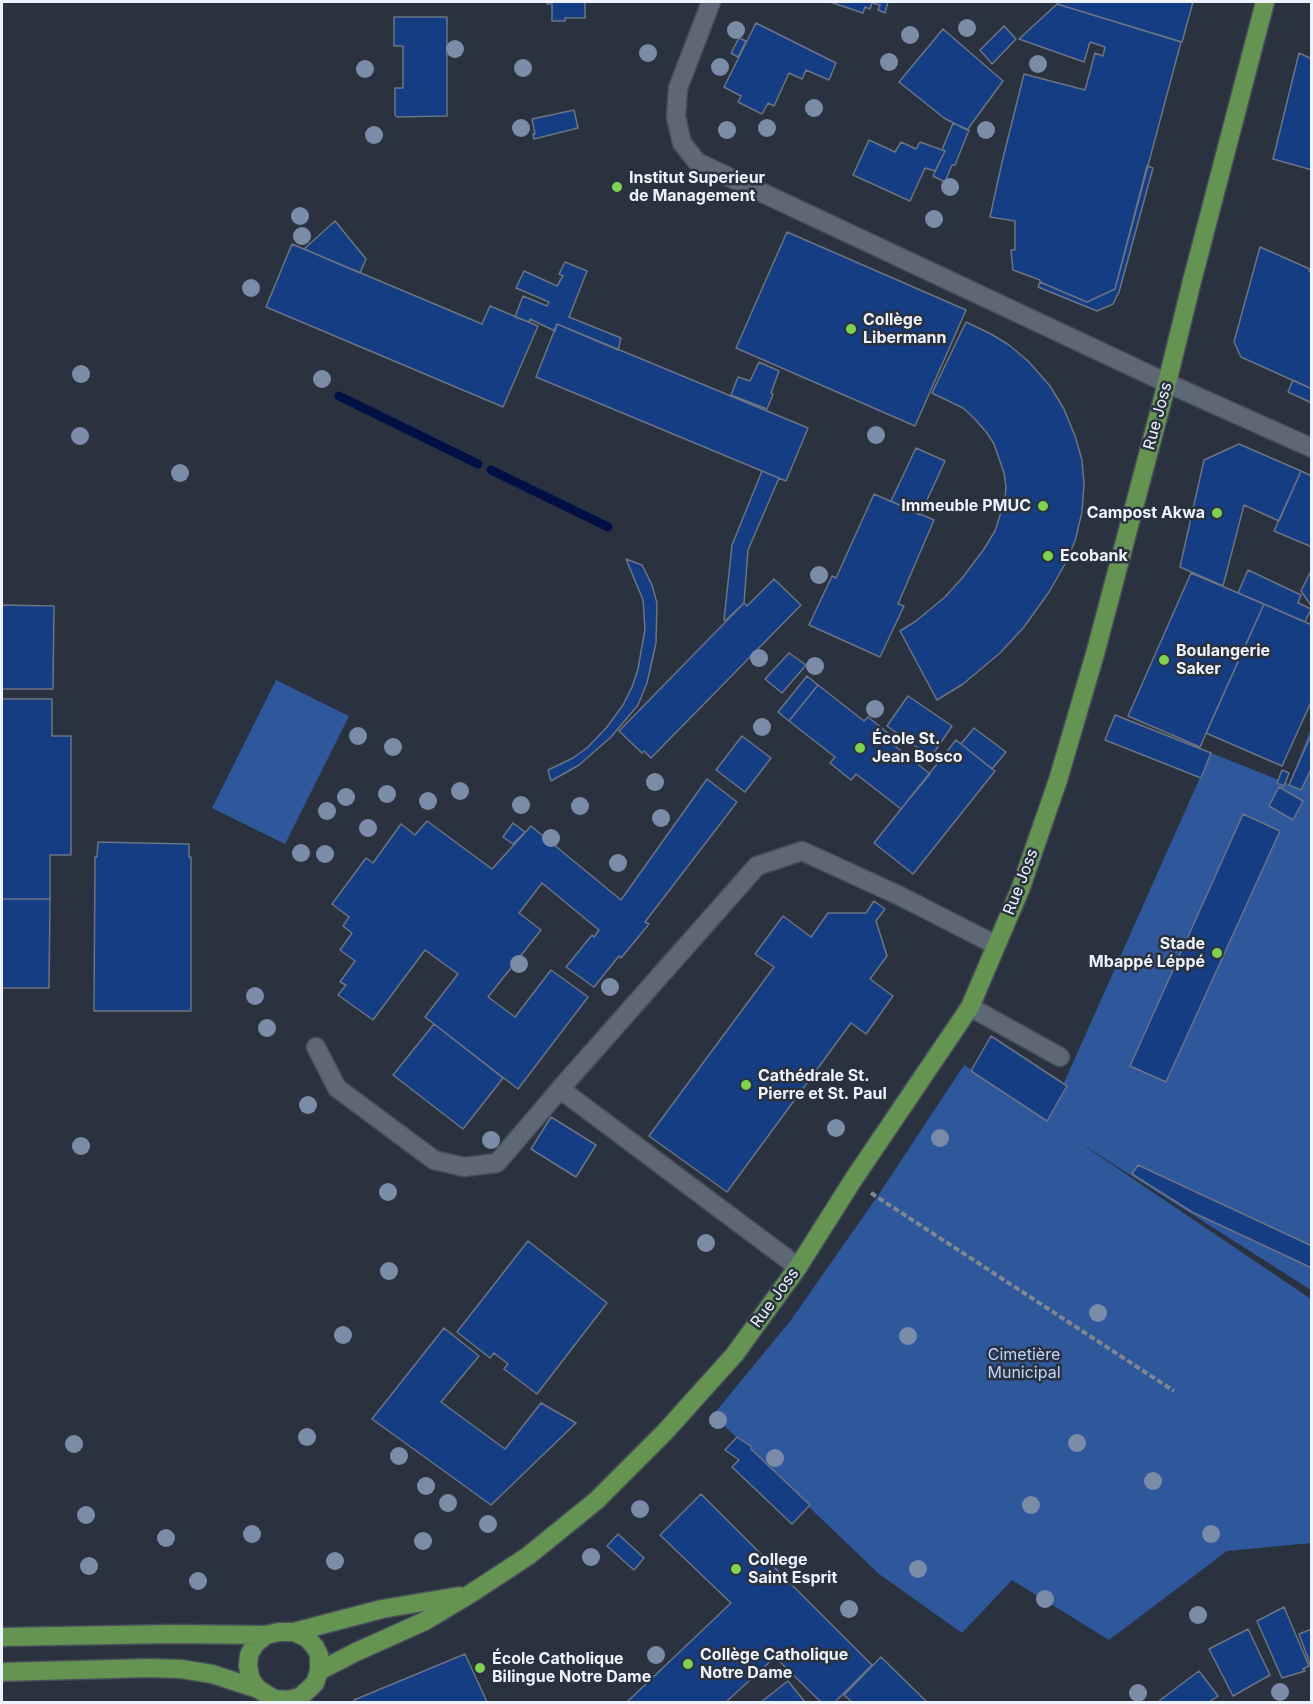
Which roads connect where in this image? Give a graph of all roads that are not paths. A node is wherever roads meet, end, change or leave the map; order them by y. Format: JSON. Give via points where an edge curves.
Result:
{"nodes":[{"id":1,"x":711,"y":2,"type":"edge"},
{"id":2,"x":1265,"y":2,"type":"edge"},
{"id":3,"x":1167,"y":383,"type":"junction"},
{"id":4,"x":1311,"y":448,"type":"edge"},
{"id":5,"x":996,"y":945,"type":"junction"},
{"id":6,"x":969,"y":1007,"type":"junction"},
{"id":7,"x":316,"y":1047,"type":"dead end"},
{"id":8,"x":1060,"y":1057,"type":"dead end"},
{"id":9,"x":560,"y":1089,"type":"junction"},
{"id":10,"x":798,"y":1267,"type":"junction"},
{"id":11,"x":470,"y":1594,"type":"junction"},
{"id":12,"x":294,"y":1632,"type":"junction"},
{"id":13,"x":266,"y":1635,"type":"junction"},
{"id":14,"x":2,"y":1637,"type":"edge"},
{"id":15,"x":2,"y":1671,"type":"edge"},
{"id":16,"x":317,"y":1677,"type":"junction"},
{"id":17,"x":265,"y":1696,"type":"edge"},
{"id":18,"x":318,"y":1702,"type":"edge"}],
"edges":[{"from":1,"to":3,"type":"street","via":[[678,88],[676,117],[682,143],[698,162]]},
{"from":2,"to":3,"type":"main road","name":"Rue Joss"},
{"from":3,"to":4,"type":"street"},
{"from":3,"to":5,"type":"main road","name":"Rue Joss","via":[[1058,780],[1020,890]]},
{"from":5,"to":6,"type":"main road","name":"Rue Joss"},
{"from":5,"to":9,"type":"street","via":[[802,851],[757,866]]},
{"from":6,"to":8,"type":"street"},
{"from":6,"to":10,"type":"main road","name":"Rue Joss"},
{"from":7,"to":9,"type":"street","via":[[337,1088],[434,1160],[464,1167],[497,1163]]},
{"from":9,"to":10,"type":"street"},
{"from":10,"to":11,"type":"main road","name":"Rue Joss","via":[[735,1354],[597,1500],[528,1556]]},
{"from":11,"to":12,"type":"main road","via":[[382,1609]]},
{"from":11,"to":16,"type":"main road","name":"Rue Joss","via":[[425,1621],[356,1652]]},
{"from":12,"to":13,"type":"main road"},
{"from":12,"to":16,"type":"main road","via":[[308,1638],[315,1647],[319,1655]]},
{"from":13,"to":14,"type":"main road"},
{"from":13,"to":17,"type":"main road","via":[[255,1644],[248,1666],[251,1680]]},
{"from":15,"to":17,"type":"main road","via":[[181,1669],[212,1674]]},
{"from":16,"to":17,"type":"main road","via":[[300,1697],[287,1700]]},
{"from":16,"to":18,"type":"main road"}]}
